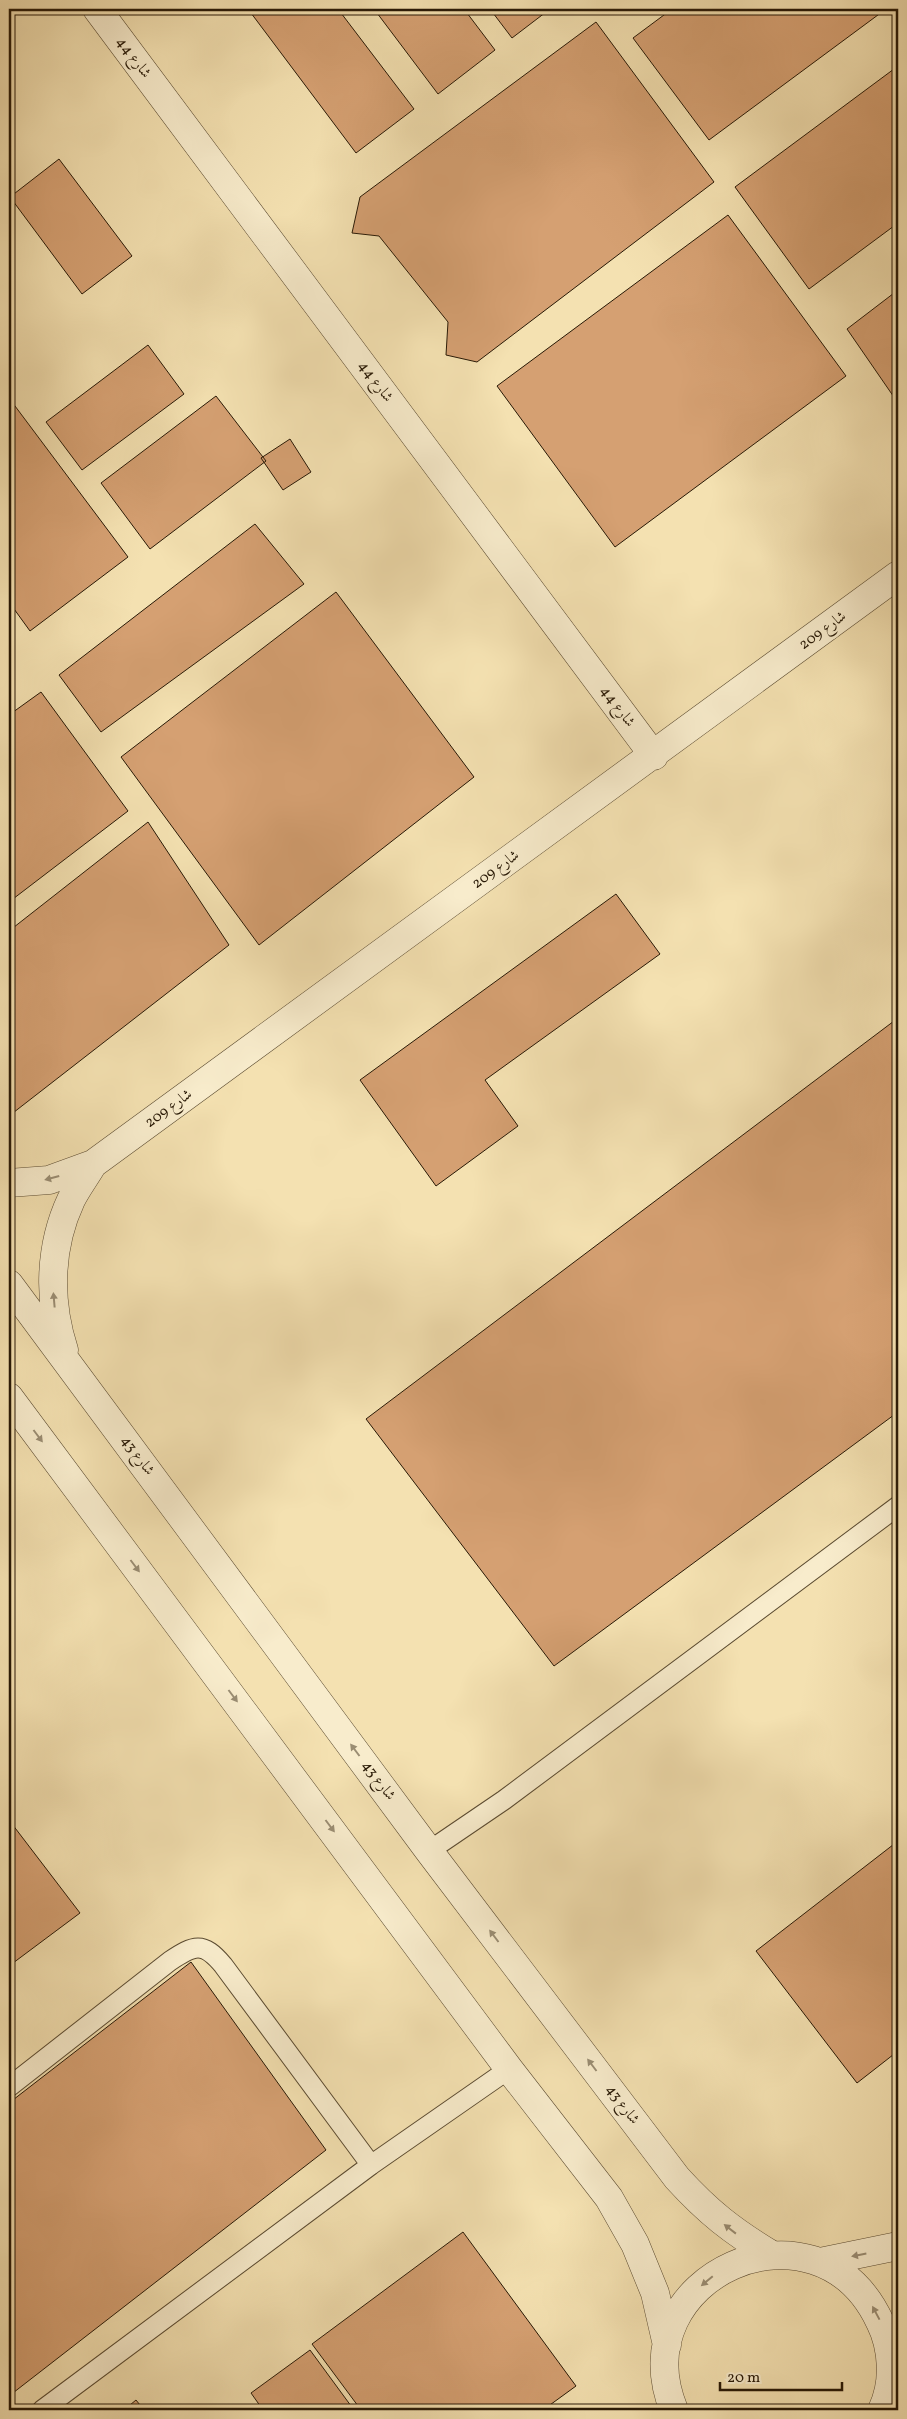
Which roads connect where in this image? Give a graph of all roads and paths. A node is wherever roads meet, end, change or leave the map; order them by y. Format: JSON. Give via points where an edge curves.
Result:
{"nodes":[{"id":1,"x":97,"y":9,"type":"edge"},
{"id":2,"x":898,"y":575,"type":"edge"},
{"id":3,"x":654,"y":756,"type":"junction"},
{"id":4,"x":93,"y":1164,"type":"junction"},
{"id":5,"x":9,"y":1183,"type":"edge"},
{"id":6,"x":9,"y":1284,"type":"edge"},
{"id":7,"x":69,"y":1364,"type":"junction"},
{"id":8,"x":9,"y":1396,"type":"edge"},
{"id":9,"x":898,"y":1506,"type":"edge"},
{"id":10,"x":430,"y":1851,"type":"junction"},
{"id":11,"x":509,"y":2069,"type":"junction"},
{"id":12,"x":9,"y":2087,"type":"edge"},
{"id":13,"x":371,"y":2164,"type":"junction"},
{"id":14,"x":898,"y":2246,"type":"edge"},
{"id":15,"x":772,"y":2254,"type":"junction"},
{"id":16,"x":820,"y":2262,"type":"junction"},
{"id":17,"x":667,"y":2345,"type":"junction"},
{"id":18,"x":894,"y":2345,"type":"edge"},
{"id":19,"x":665,"y":2373,"type":"junction"},
{"id":20,"x":884,"y":2408,"type":"edge"},
{"id":21,"x":42,"y":2410,"type":"edge"},
{"id":22,"x":651,"y":2410,"type":"edge"},
{"id":23,"x":674,"y":2410,"type":"edge"}],
"edges":[{"from":1,"to":3,"type":"street","name":"شارع 44"},
{"from":2,"to":3,"type":"street","name":"شارع 209"},
{"from":3,"to":4,"type":"street","name":"شارع 209"},
{"from":4,"to":5,"type":"street","name":"شارع 209","one_way":true,"via":[[49,1180]]},
{"from":7,"to":4,"type":"street","name":"شارع 209","one_way":true,"via":[[56,1324],[53,1273],[57,1240],[71,1200]]},
{"from":6,"to":7,"type":"street","name":"شارع 43"},
{"from":10,"to":7,"type":"street","name":"شارع 43","one_way":true},
{"from":8,"to":11,"type":"street","one_way":true},
{"from":9,"to":10,"type":"lane","via":[[504,1800]]},
{"from":15,"to":10,"type":"street","name":"شارع 43","one_way":true,"via":[[736,2234],[677,2178]]},
{"from":11,"to":13,"type":"lane"},
{"from":11,"to":17,"type":"street","via":[[609,2198],[635,2244],[655,2293]]},
{"from":12,"to":13,"type":"lane","via":[[170,1961],[198,1947],[212,1951]]},
{"from":13,"to":21,"type":"lane"},
{"from":14,"to":16,"type":"street","one_way":true},
{"from":15,"to":16,"type":"street"},
{"from":15,"to":17,"type":"street","one_way":true,"via":[[724,2268],[704,2282],[675,2321]]},
{"from":18,"to":16,"type":"street","one_way":true,"via":[[874,2308],[859,2289]]},
{"from":17,"to":19,"type":"street"},
{"from":18,"to":20,"type":"street"},
{"from":19,"to":22,"type":"street"},
{"from":19,"to":23,"type":"street"}]}
